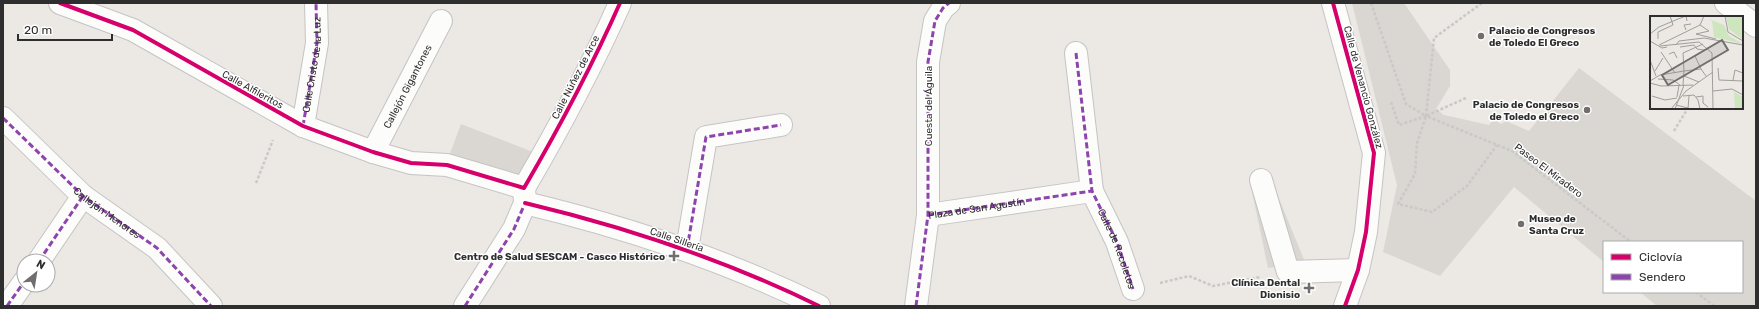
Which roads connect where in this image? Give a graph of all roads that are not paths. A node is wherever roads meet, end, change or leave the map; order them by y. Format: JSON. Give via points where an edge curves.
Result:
{"nodes":[{"id":1,"x":60,"y":3,"type":"edge"},
{"id":2,"x":316,"y":3,"type":"edge"},
{"id":3,"x":620,"y":3,"type":"edge"},
{"id":4,"x":949,"y":3,"type":"edge"},
{"id":5,"x":1333,"y":3,"type":"edge"},
{"id":6,"x":1726,"y":3,"type":"edge"},
{"id":7,"x":1743,"y":16,"type":"edge"},
{"id":8,"x":1743,"y":16,"type":"edge"},
{"id":9,"x":441,"y":21,"type":"dead end"},
{"id":10,"x":1756,"y":26,"type":"edge"},
{"id":11,"x":1076,"y":53,"type":"dead end"},
{"id":12,"x":3,"y":118,"type":"edge"},
{"id":13,"x":782,"y":125,"type":"dead end"},
{"id":14,"x":304,"y":126,"type":"junction"},
{"id":15,"x":373,"y":152,"type":"junction"},
{"id":16,"x":447,"y":165,"type":"joint"},
{"id":17,"x":1261,"y":180,"type":"dead end"},
{"id":18,"x":1092,"y":191,"type":"junction"},
{"id":19,"x":524,"y":195,"type":"junction"},
{"id":20,"x":83,"y":196,"type":"junction"},
{"id":21,"x":928,"y":215,"type":"junction"},
{"id":22,"x":687,"y":249,"type":"junction"},
{"id":23,"x":44,"y":253,"type":"edge"},
{"id":24,"x":1358,"y":270,"type":"junction"},
{"id":25,"x":1133,"y":289,"type":"road end"},
{"id":26,"x":16,"y":293,"type":"edge"},
{"id":27,"x":7,"y":306,"type":"edge"},
{"id":28,"x":211,"y":306,"type":"edge"},
{"id":29,"x":465,"y":306,"type":"edge"},
{"id":30,"x":819,"y":306,"type":"edge"},
{"id":31,"x":916,"y":306,"type":"edge"},
{"id":32,"x":1345,"y":306,"type":"edge"}],
"edges":[{"from":1,"to":14,"type":"street","name":"Calle Alfileritos","via":[[133,30]]},
{"from":2,"to":14,"type":"street","name":"Calle Cristo de la Luz","via":[[317,43]]},
{"from":3,"to":19,"type":"street","name":"Calle Núñez de Arce","via":[[604,40]]},
{"from":4,"to":21,"type":"street","name":"Cuesta del Águila","via":[[935,21],[928,62]]},
{"from":5,"to":24,"type":"street","name":"Calle de Venancio González","via":[[1374,153],[1366,232]]},
{"from":6,"to":7,"type":"street"},
{"from":8,"to":10,"type":"street"},
{"from":9,"to":15,"type":"street","name":"Callejón Gigantones"},
{"from":11,"to":18,"type":"street","name":"Calle de Recoletos"},
{"from":12,"to":20,"type":"street","name":"Callejón Menores"},
{"from":13,"to":22,"type":"street","via":[[706,137]]},
{"from":14,"to":15,"type":"street","name":"Calle Alfileritos"},
{"from":15,"to":16,"type":"street","name":"Calle Alfileritos","via":[[411,163]]},
{"from":16,"to":19,"type":"street","name":"Calle Sillería"},
{"from":17,"to":24,"type":"street","via":[[1288,272]]},
{"from":18,"to":21,"type":"street","name":"Plaza de San Agustín"},
{"from":18,"to":25,"type":"street","name":"Calle de Recoletos","via":[[1117,242]]},
{"from":19,"to":22,"type":"street","name":"Calle Sillería","via":[[576,215]]},
{"from":19,"to":29,"type":"street","name":"Calle Núñez de Arce","via":[[514,229]]},
{"from":20,"to":23,"type":"street"},
{"from":20,"to":28,"type":"street","name":"Callejón Menores","via":[[157,248]]},
{"from":21,"to":31,"type":"street","name":"Plaza de San Agustín"},
{"from":22,"to":30,"type":"street","name":"Calle Sillería"},
{"from":24,"to":32,"type":"street","name":"Calle de Venancio González"},
{"from":26,"to":27,"type":"street"}]}
